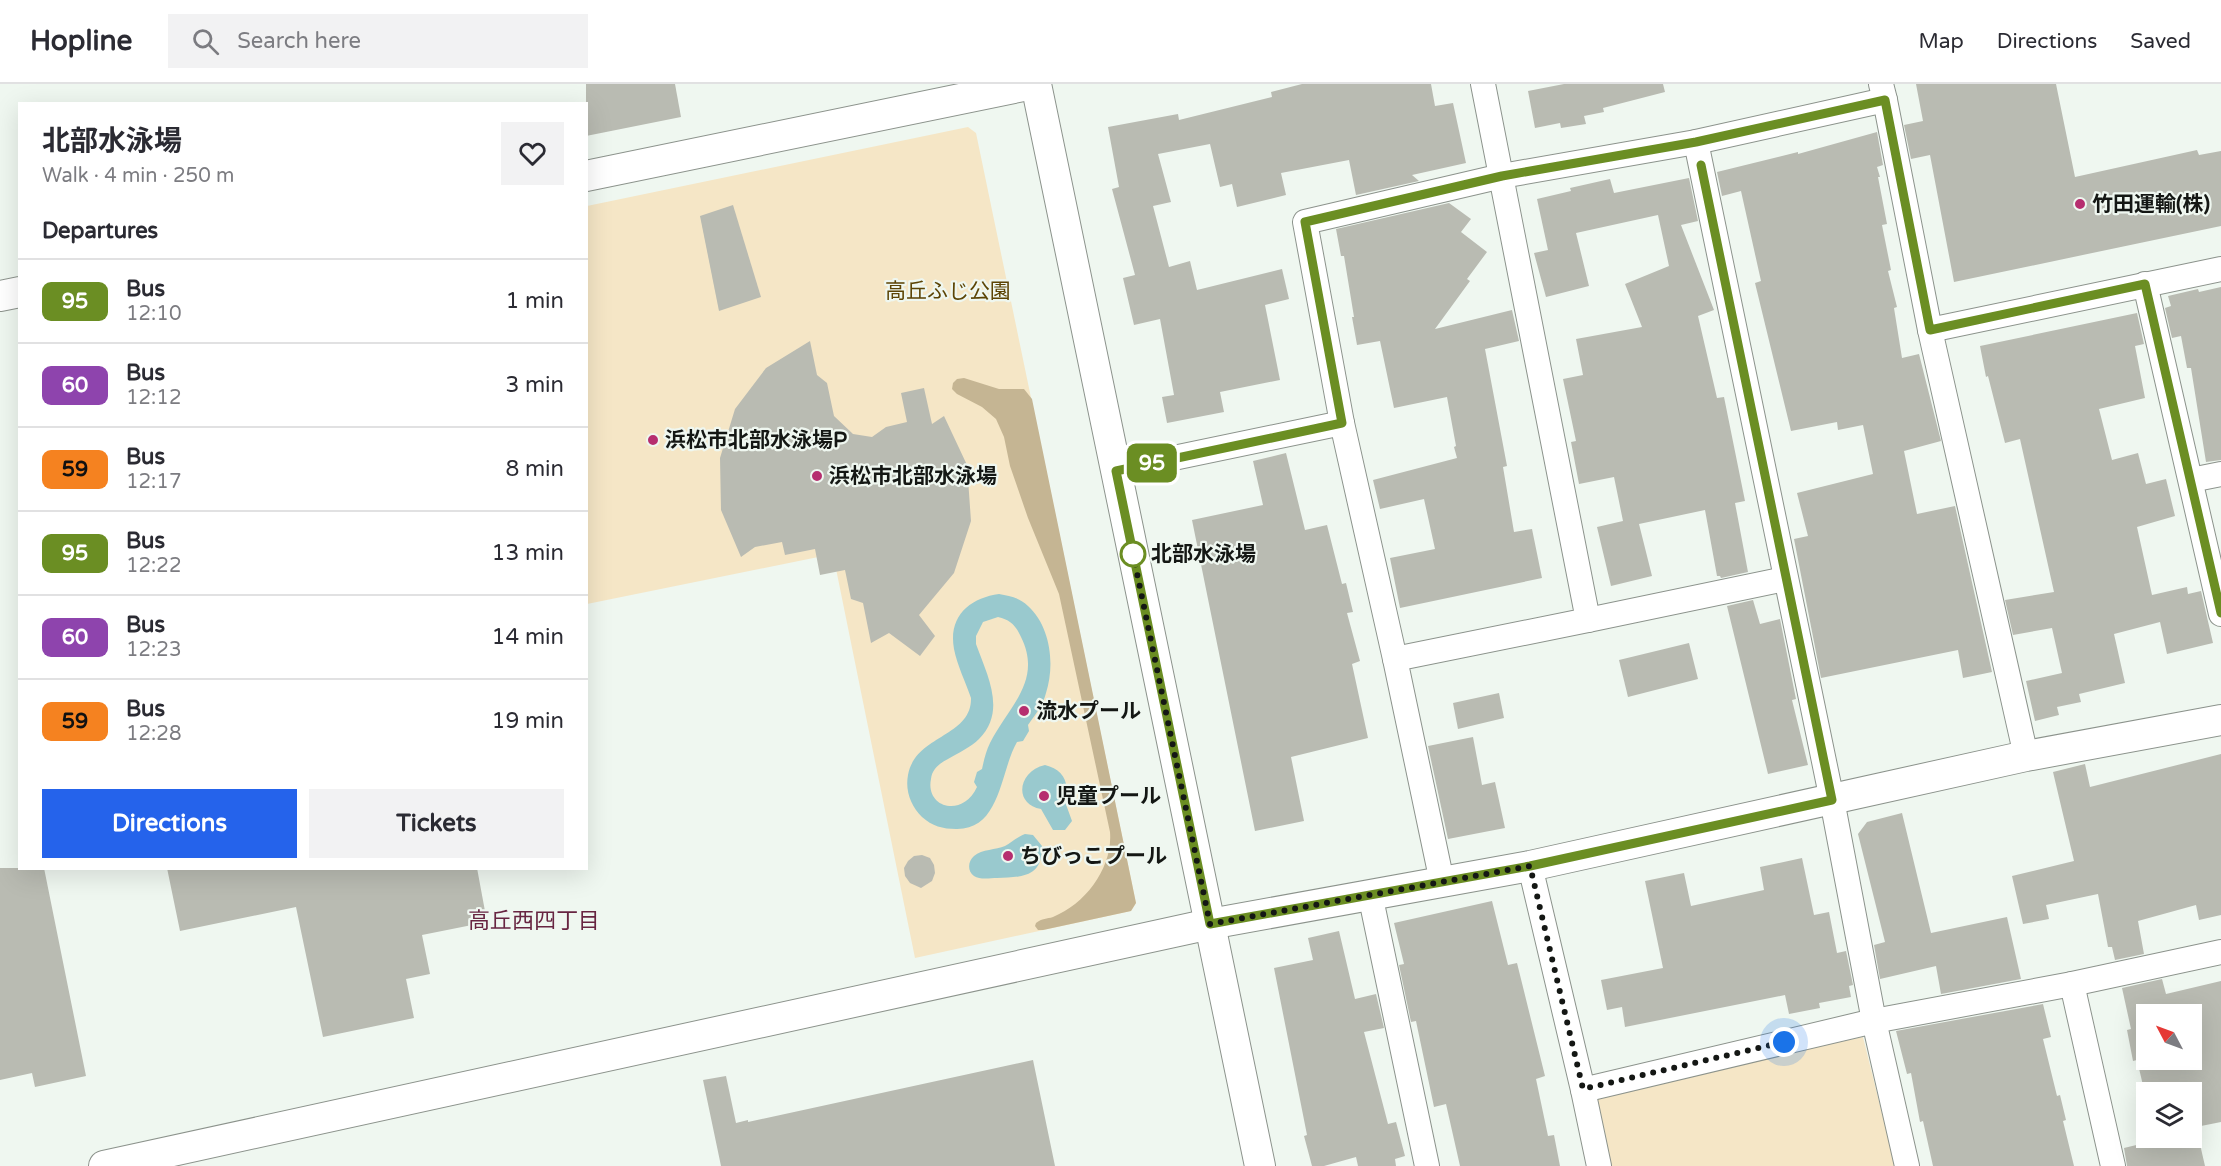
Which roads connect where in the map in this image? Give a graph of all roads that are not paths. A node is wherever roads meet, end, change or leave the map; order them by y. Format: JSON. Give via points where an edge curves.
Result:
{"nodes":[{"id":1,"x":1035,"y":84,"type":"edge"},
{"id":2,"x":1483,"y":84,"type":"edge"},
{"id":3,"x":1883,"y":92,"type":"edge"},
{"id":4,"x":1696,"y":142,"type":"junction"},
{"id":5,"x":588,"y":176,"type":"edge"},
{"id":6,"x":1502,"y":176,"type":"junction"},
{"id":7,"x":2221,"y":269,"type":"edge"},
{"id":8,"x":2145,"y":284,"type":"junction"},
{"id":9,"x":18,"y":292,"type":"edge"},
{"id":10,"x":0,"y":297,"type":"edge"},
{"id":11,"x":1930,"y":330,"type":"junction"},
{"id":12,"x":1342,"y":423,"type":"junction"},
{"id":13,"x":1116,"y":471,"type":"junction"},
{"id":14,"x":2221,"y":474,"type":"edge"},
{"id":15,"x":2191,"y":480,"type":"junction"},
{"id":16,"x":1785,"y":579,"type":"junction"},
{"id":17,"x":2221,"y":614,"type":"edge"},
{"id":18,"x":1588,"y":620,"type":"junction"},
{"id":19,"x":1395,"y":659,"type":"junction"},
{"id":20,"x":2221,"y":720,"type":"edge"},
{"id":21,"x":2026,"y":756,"type":"junction"},
{"id":22,"x":1832,"y":800,"type":"junction"},
{"id":23,"x":1530,"y":866,"type":"junction"},
{"id":24,"x":1442,"y":882,"type":"junction"},
{"id":25,"x":1370,"y":894,"type":"junction"},
{"id":26,"x":1210,"y":924,"type":"junction"},
{"id":27,"x":2221,"y":952,"type":"edge"},
{"id":28,"x":2072,"y":984,"type":"junction"},
{"id":29,"x":1874,"y":1021,"type":"junction"},
{"id":30,"x":1583,"y":1089,"type":"junction"},
{"id":31,"x":104,"y":1166,"type":"edge"},
{"id":32,"x":1260,"y":1166,"type":"edge"},
{"id":33,"x":1427,"y":1166,"type":"edge"},
{"id":34,"x":1599,"y":1166,"type":"edge"},
{"id":35,"x":1907,"y":1166,"type":"edge"},
{"id":36,"x":2113,"y":1166,"type":"edge"}],
"edges":[{"from":1,"to":5,"type":"street"},
{"from":1,"to":13,"type":"street"},
{"from":2,"to":6,"type":"street"},
{"from":3,"to":4,"type":"street"},
{"from":3,"to":11,"type":"street"},
{"from":4,"to":6,"type":"street"},
{"from":4,"to":16,"type":"street"},
{"from":6,"to":12,"type":"street","via":[[1305,222]]},
{"from":6,"to":18,"type":"street"},
{"from":7,"to":8,"type":"street"},
{"from":8,"to":11,"type":"street"},
{"from":8,"to":15,"type":"street"},
{"from":9,"to":10,"type":"street"},
{"from":11,"to":21,"type":"street"},
{"from":12,"to":13,"type":"street"},
{"from":12,"to":19,"type":"street"},
{"from":13,"to":26,"type":"street"},
{"from":14,"to":15,"type":"street"},
{"from":15,"to":17,"type":"street"},
{"from":16,"to":18,"type":"street"},
{"from":16,"to":22,"type":"street"},
{"from":18,"to":19,"type":"street"},
{"from":19,"to":24,"type":"street"},
{"from":20,"to":21,"type":"street"},
{"from":21,"to":22,"type":"street"},
{"from":22,"to":23,"type":"street"},
{"from":22,"to":29,"type":"street"},
{"from":23,"to":24,"type":"street"},
{"from":23,"to":30,"type":"street"},
{"from":24,"to":25,"type":"street"},
{"from":25,"to":26,"type":"street"},
{"from":25,"to":33,"type":"street"},
{"from":26,"to":31,"type":"street"},
{"from":26,"to":32,"type":"street"},
{"from":27,"to":28,"type":"street"},
{"from":28,"to":29,"type":"street"},
{"from":28,"to":36,"type":"street"},
{"from":29,"to":30,"type":"street"},
{"from":29,"to":35,"type":"street"},
{"from":30,"to":34,"type":"street"}]}
